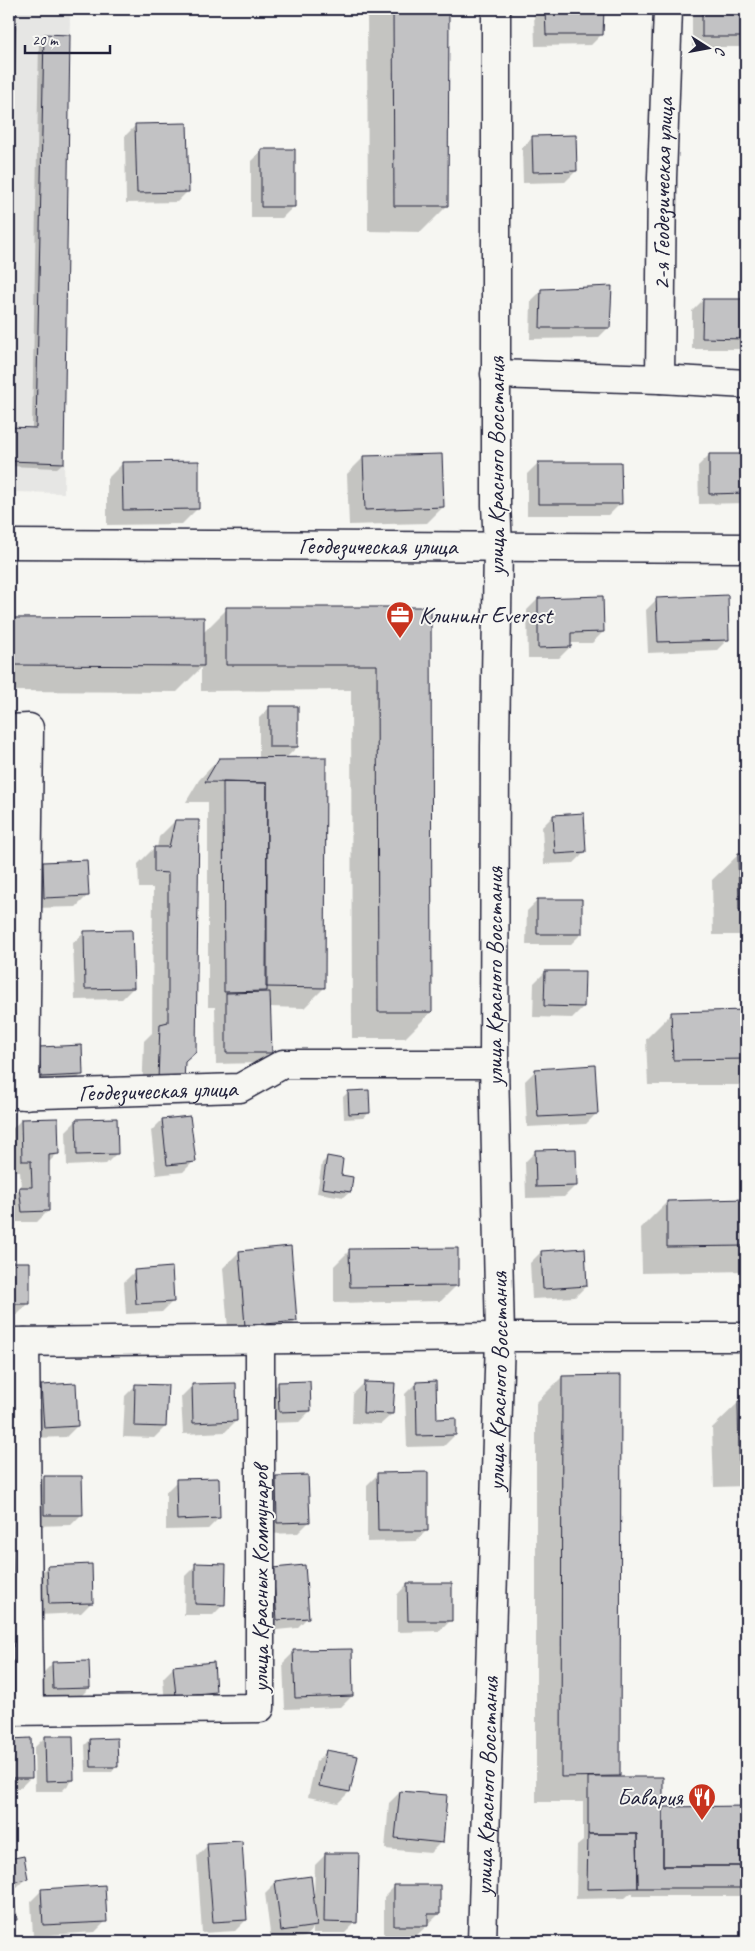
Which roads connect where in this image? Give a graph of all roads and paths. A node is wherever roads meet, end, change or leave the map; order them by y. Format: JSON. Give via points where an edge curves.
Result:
{"nodes":[{"id":1,"x":496,"y":9,"type":"edge"},
{"id":2,"x":668,"y":9,"type":"edge"},
{"id":3,"x":496,"y":374,"type":"junction"},
{"id":4,"x":660,"y":378,"type":"junction"},
{"id":5,"x":746,"y":384,"type":"edge"},
{"id":6,"x":9,"y":544,"type":"edge"},
{"id":7,"x":498,"y":546,"type":"junction"},
{"id":8,"x":746,"y":548,"type":"edge"},
{"id":9,"x":9,"y":729,"type":"edge"},
{"id":10,"x":494,"y":1064,"type":"junction"},
{"id":11,"x":17,"y":1095,"type":"edge"},
{"id":12,"x":500,"y":1337,"type":"junction"},
{"id":13,"x":746,"y":1337,"type":"edge"},
{"id":14,"x":260,"y":1340,"type":"junction"},
{"id":15,"x":17,"y":1342,"type":"edge"},
{"id":16,"x":19,"y":1711,"type":"edge"},
{"id":17,"x":482,"y":1942,"type":"edge"}],
"edges":[{"from":1,"to":3,"type":"street","name":"улица Красного Восстания"},
{"from":2,"to":4,"type":"street","name":"2-я Геодезическая улица"},
{"from":3,"to":4,"type":"street"},
{"from":3,"to":7,"type":"street","name":"улица Красного Восстания"},
{"from":4,"to":5,"type":"street"},
{"from":6,"to":7,"type":"street","name":"Геодезическая улица"},
{"from":7,"to":8,"type":"street","name":"Геодезическая улица"},
{"from":7,"to":10,"type":"street","name":"улица Красного Восстания"},
{"from":9,"to":11,"type":"street","name":"Геодезическая улица","via":[[29,728]]},
{"from":10,"to":11,"type":"street","name":"Геодезическая улица","via":[[283,1064],[240,1088]]},
{"from":10,"to":12,"type":"street","name":"улица Красного Восстания"},
{"from":12,"to":13,"type":"street","name":"улица Красных Коммунаров"},
{"from":12,"to":14,"type":"street","name":"улица Красных Коммунаров"},
{"from":12,"to":17,"type":"street","name":"улица Красного Восстания"},
{"from":14,"to":15,"type":"street","name":"улица Красных Коммунаров"},
{"from":14,"to":16,"type":"street","name":"улица Красных Коммунаров","via":[[260,1708]]},
{"from":15,"to":16,"type":"street","name":"улица Красных Коммунаров"}]}
